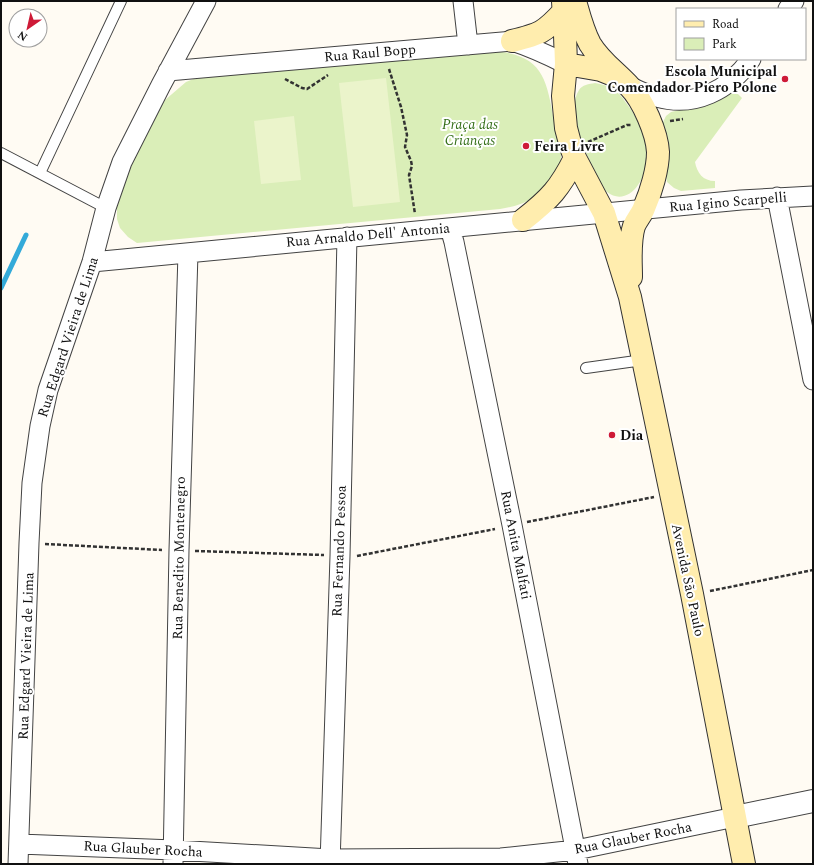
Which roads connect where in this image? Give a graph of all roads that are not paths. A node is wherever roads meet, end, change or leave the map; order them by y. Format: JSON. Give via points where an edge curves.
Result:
{"nodes":[{"id":1,"x":120,"y":1,"type":"edge"},
{"id":2,"x":206,"y":1,"type":"edge"},
{"id":3,"x":463,"y":1,"type":"edge"},
{"id":4,"x":567,"y":4,"type":"edge"},
{"id":5,"x":512,"y":41,"type":"junction"},
{"id":6,"x":468,"y":45,"type":"junction"},
{"id":7,"x":750,"y":60,"type":"edge"},
{"id":8,"x":566,"y":64,"type":"junction"},
{"id":9,"x":168,"y":71,"type":"junction"},
{"id":10,"x":625,"y":82,"type":"junction"},
{"id":11,"x":573,"y":152,"type":"junction"},
{"id":12,"x":1,"y":153,"type":"edge"},
{"id":13,"x":40,"y":173,"type":"junction"},
{"id":14,"x":813,"y":196,"type":"edge"},
{"id":15,"x":777,"y":197,"type":"junction"},
{"id":16,"x":106,"y":208,"type":"junction"},
{"id":17,"x":644,"y":209,"type":"junction"},
{"id":18,"x":604,"y":213,"type":"junction"},
{"id":19,"x":523,"y":220,"type":"junction"},
{"id":20,"x":450,"y":228,"type":"junction"},
{"id":21,"x":347,"y":237,"type":"junction"},
{"id":22,"x":188,"y":253,"type":"junction"},
{"id":23,"x":92,"y":262,"type":"junction"},
{"id":24,"x":630,"y":297,"type":"junction"},
{"id":25,"x":643,"y":360,"type":"junction"},
{"id":26,"x":586,"y":368,"type":"dead end"},
{"id":27,"x":813,"y":380,"type":"edge"},
{"id":28,"x":813,"y":801,"type":"edge"},
{"id":29,"x":735,"y":817,"type":"junction"},
{"id":30,"x":19,"y":844,"type":"junction"},
{"id":31,"x":173,"y":857,"type":"edge"},
{"id":32,"x":577,"y":857,"type":"edge"},
{"id":33,"x":330,"y":861,"type":"edge"},
{"id":34,"x":18,"y":864,"type":"edge"},
{"id":35,"x":744,"y":864,"type":"edge"}],
"edges":[{"from":1,"to":13,"type":"lane"},
{"from":2,"to":9,"type":"street","name":"Rua Edgard Vieira de Lima"},
{"from":3,"to":6,"type":"street"},
{"from":4,"to":5,"type":"main road","via":[[549,28],[539,34]]},
{"from":4,"to":8,"type":"main road","name":"Avenida São Paulo"},
{"from":4,"to":10,"type":"main road","name":"Avenida São Paulo","via":[[590,44]]},
{"from":5,"to":6,"type":"street","name":"Rua Raul Bopp"},
{"from":5,"to":8,"type":"street","name":"Rua Raul Bopp","via":[[529,46]]},
{"from":6,"to":9,"type":"street","name":"Rua Raul Bopp"},
{"from":7,"to":10,"type":"street","via":[[727,85],[715,92],[683,100],[658,98]]},
{"from":8,"to":10,"type":"main road","via":[[601,70]]},
{"from":8,"to":11,"type":"main road","name":"Avenida São Paulo","via":[[564,114]]},
{"from":9,"to":16,"type":"street","name":"Rua Edgard Vieira de Lima","via":[[122,162]]},
{"from":10,"to":17,"type":"main road","name":"Avenida São Paulo","via":[[638,98],[652,124],[658,151]]},
{"from":11,"to":18,"type":"main road","name":"Avenida São Paulo"},
{"from":11,"to":19,"type":"main road","via":[[566,177],[552,196]]},
{"from":12,"to":13,"type":"lane"},
{"from":13,"to":16,"type":"lane"},
{"from":14,"to":15,"type":"street","name":"Rua Igino Scarpelli"},
{"from":15,"to":17,"type":"street","name":"Rua Igino Scarpelli"},
{"from":15,"to":27,"type":"street"},
{"from":16,"to":23,"type":"street","name":"Rua Edgard Vieira de Lima"},
{"from":17,"to":18,"type":"street","name":"Rua Arnaldo Dell' Antonia"},
{"from":17,"to":24,"type":"main road","name":"Avenida São Paulo","via":[[638,216],[632,233]]},
{"from":18,"to":19,"type":"street","name":"Rua Arnaldo Dell' Antonia"},
{"from":18,"to":24,"type":"main road","name":"Avenida São Paulo"},
{"from":19,"to":20,"type":"street","name":"Rua Arnaldo Dell' Antonia"},
{"from":20,"to":21,"type":"street","name":"Rua Arnaldo Dell' Antonia"},
{"from":20,"to":32,"type":"street","name":"Rua Anita Malfati"},
{"from":21,"to":22,"type":"street","name":"Rua Arnaldo Dell' Antonia"},
{"from":21,"to":33,"type":"street","name":"Rua Fernando Pessoa"},
{"from":22,"to":23,"type":"street","name":"Rua Arnaldo Dell' Antonia"},
{"from":22,"to":31,"type":"street","name":"Rua Benedito Montenegro"},
{"from":23,"to":30,"type":"street","name":"Rua Edgard Vieira de Lima","via":[[48,390],[32,483]]},
{"from":24,"to":25,"type":"main road","name":"Avenida São Paulo"},
{"from":25,"to":26,"type":"lane"},
{"from":25,"to":29,"type":"main road","name":"Avenida São Paulo"},
{"from":28,"to":29,"type":"street","name":"Rua Glauber Rocha"},
{"from":29,"to":32,"type":"street","name":"Rua Glauber Rocha"},
{"from":29,"to":35,"type":"main road","name":"Avenida São Paulo"},
{"from":30,"to":31,"type":"street","name":"Rua Glauber Rocha"},
{"from":30,"to":34,"type":"street","name":"Rua Edgard Vieira de Lima"},
{"from":31,"to":33,"type":"street","name":"Rua Glauber Rocha"},
{"from":32,"to":33,"type":"street","name":"Rua Glauber Rocha"}]}
